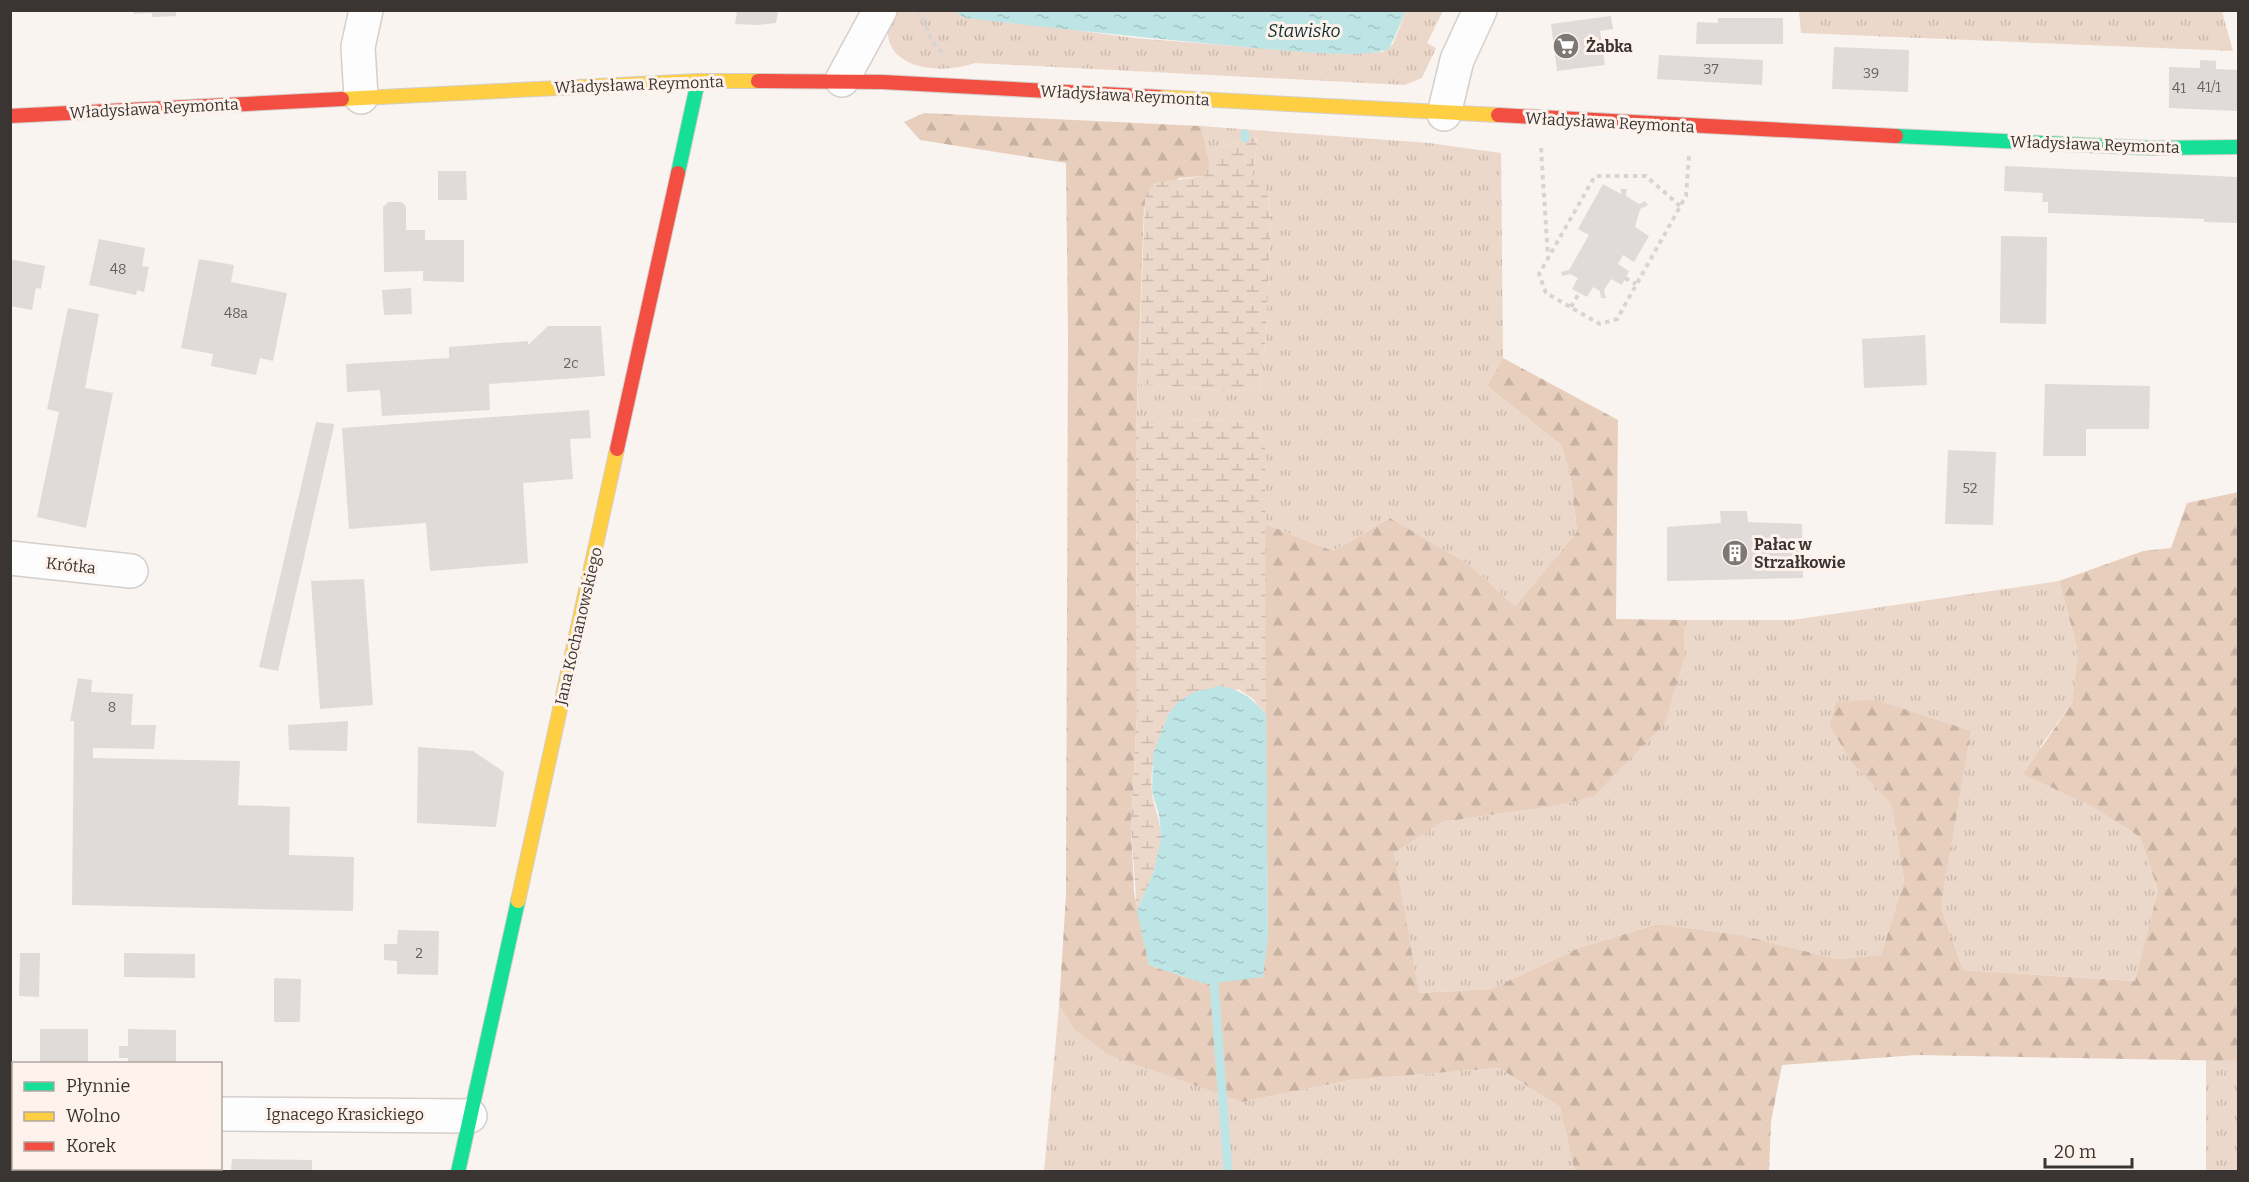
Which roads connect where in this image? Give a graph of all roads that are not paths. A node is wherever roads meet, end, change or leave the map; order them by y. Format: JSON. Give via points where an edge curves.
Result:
{"nodes":[{"id":1,"x":366,"y":10,"type":"edge"},
{"id":2,"x":880,"y":10,"type":"edge"},
{"id":3,"x":1480,"y":10,"type":"edge"},
{"id":4,"x":842,"y":80,"type":"junction"},
{"id":5,"x":698,"y":81,"type":"junction"},
{"id":6,"x":361,"y":97,"type":"junction"},
{"id":7,"x":1444,"y":114,"type":"junction"},
{"id":8,"x":10,"y":116,"type":"edge"},
{"id":9,"x":2238,"y":147,"type":"edge"},
{"id":10,"x":10,"y":558,"type":"edge"},
{"id":11,"x":131,"y":571,"type":"dead end"},
{"id":12,"x":222,"y":1114,"type":"edge"},
{"id":13,"x":470,"y":1116,"type":"junction"},
{"id":14,"x":458,"y":1172,"type":"edge"}],
"edges":[{"from":1,"to":6,"type":"street","via":[[358,47]]},
{"from":2,"to":4,"type":"street"},
{"from":3,"to":7,"type":"street","via":[[1457,60]]},
{"from":4,"to":5,"type":"street","name":"Władysława Reymonta"},
{"from":4,"to":7,"type":"street","name":"Władysława Reymonta"},
{"from":5,"to":6,"type":"street","name":"Władysława Reymonta"},
{"from":5,"to":13,"type":"street","name":"Jana Kochanowskiego"},
{"from":6,"to":8,"type":"street","name":"Władysława Reymonta"},
{"from":7,"to":9,"type":"street","name":"Władysława Reymonta","via":[[1990,141]]},
{"from":10,"to":11,"type":"street","name":"Krótka"},
{"from":12,"to":13,"type":"street","name":"Ignacego Krasickiego"},
{"from":13,"to":14,"type":"street","name":"Jana Kochanowskiego"}]}
